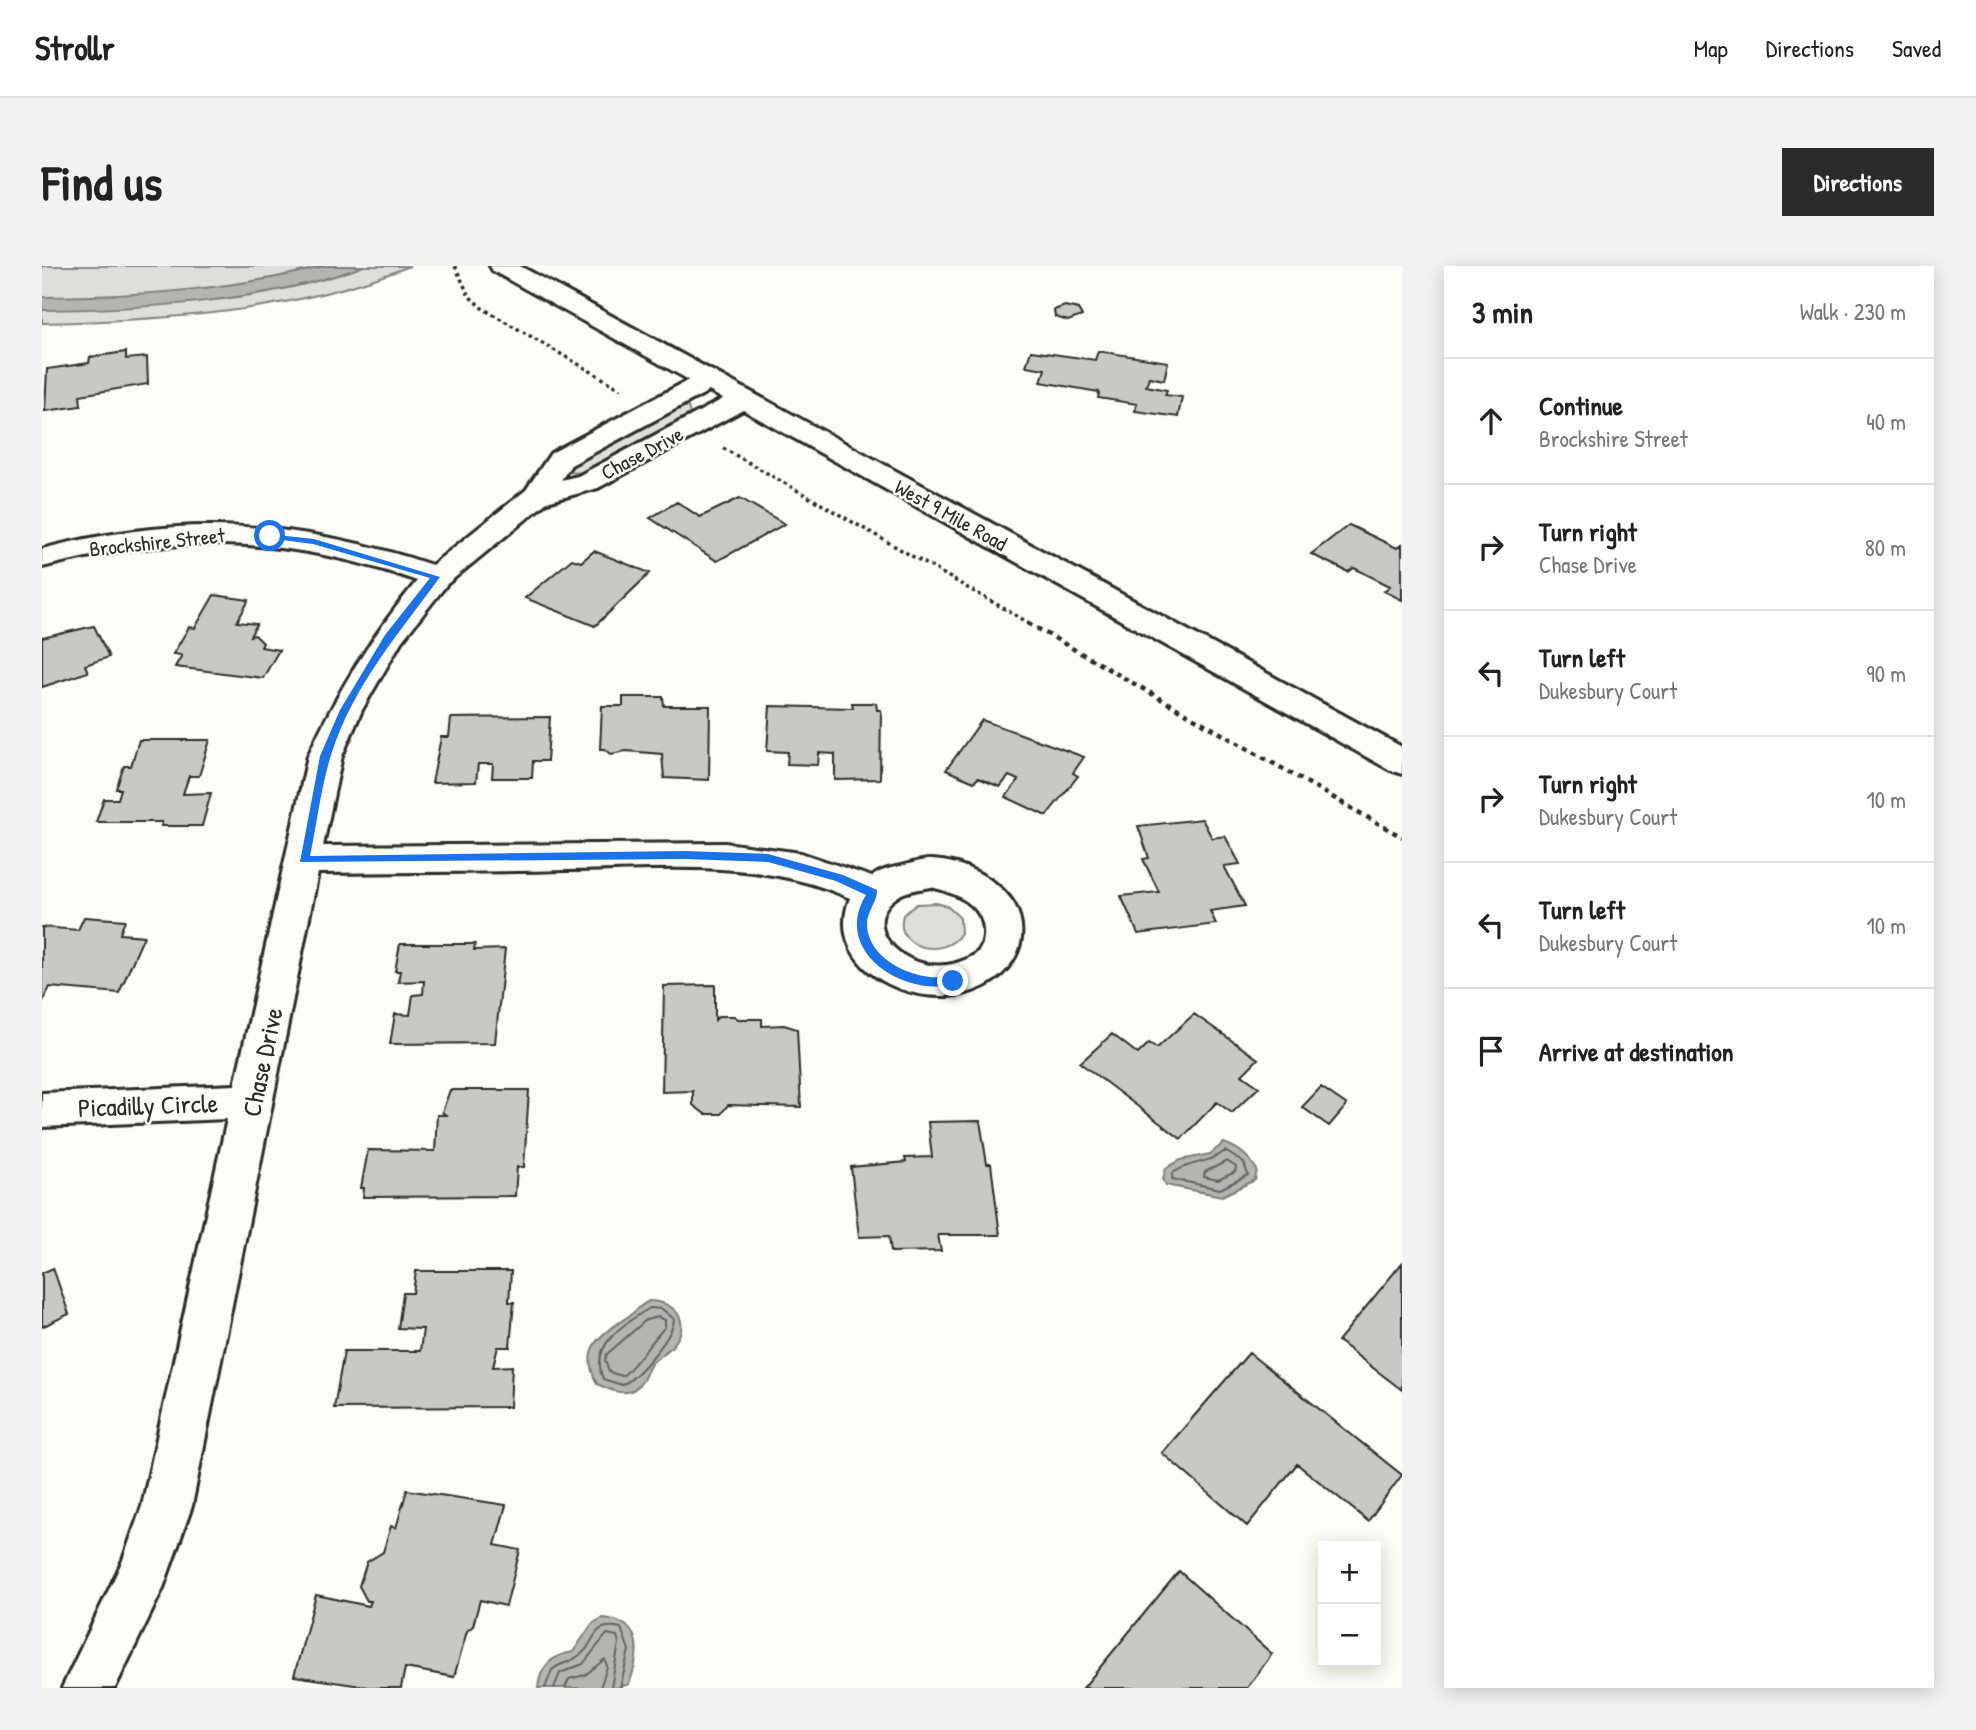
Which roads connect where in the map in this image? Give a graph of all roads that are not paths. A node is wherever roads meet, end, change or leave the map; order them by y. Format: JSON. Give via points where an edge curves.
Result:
{"nodes":[{"id":1,"x":502,"y":266,"type":"edge"},
{"id":2,"x":710,"y":380,"type":"junction"},
{"id":3,"x":743,"y":399,"type":"junction"},
{"id":4,"x":537,"y":496,"type":"junction"},
{"id":5,"x":42,"y":558,"type":"edge"},
{"id":6,"x":436,"y":577,"type":"junction"},
{"id":7,"x":1402,"y":762,"type":"edge"},
{"id":8,"x":304,"y":860,"type":"junction"},
{"id":9,"x":873,"y":893,"type":"dead end"},
{"id":10,"x":254,"y":1101,"type":"junction"},
{"id":11,"x":42,"y":1110,"type":"edge"},
{"id":12,"x":88,"y":1688,"type":"edge"}],
"edges":[{"from":1,"to":2,"type":"street","name":"West 9 Mile Road"},
{"from":2,"to":3,"type":"street","name":"West 9 Mile Road"},
{"from":2,"to":4,"type":"street","name":"Chase Drive","via":[[561,459]]},
{"from":3,"to":4,"type":"street","name":"Chase Drive","via":[[589,482]]},
{"from":3,"to":7,"type":"street","name":"West 9 Mile Road"},
{"from":4,"to":6,"type":"street","name":"Chase Drive"},
{"from":5,"to":6,"type":"street","name":"Brockshire Street","via":[[130,541],[270,536],[324,544]]},
{"from":6,"to":8,"type":"street","name":"Chase Drive","via":[[388,637],[345,710],[326,756]]},
{"from":8,"to":9,"type":"street","via":[[768,858]]},
{"from":8,"to":10,"type":"street","name":"Chase Drive"},
{"from":10,"to":11,"type":"street","name":"Picadilly Circle"},
{"from":10,"to":12,"type":"street","name":"Chase Drive","via":[[167,1506],[145,1570]]}]}
